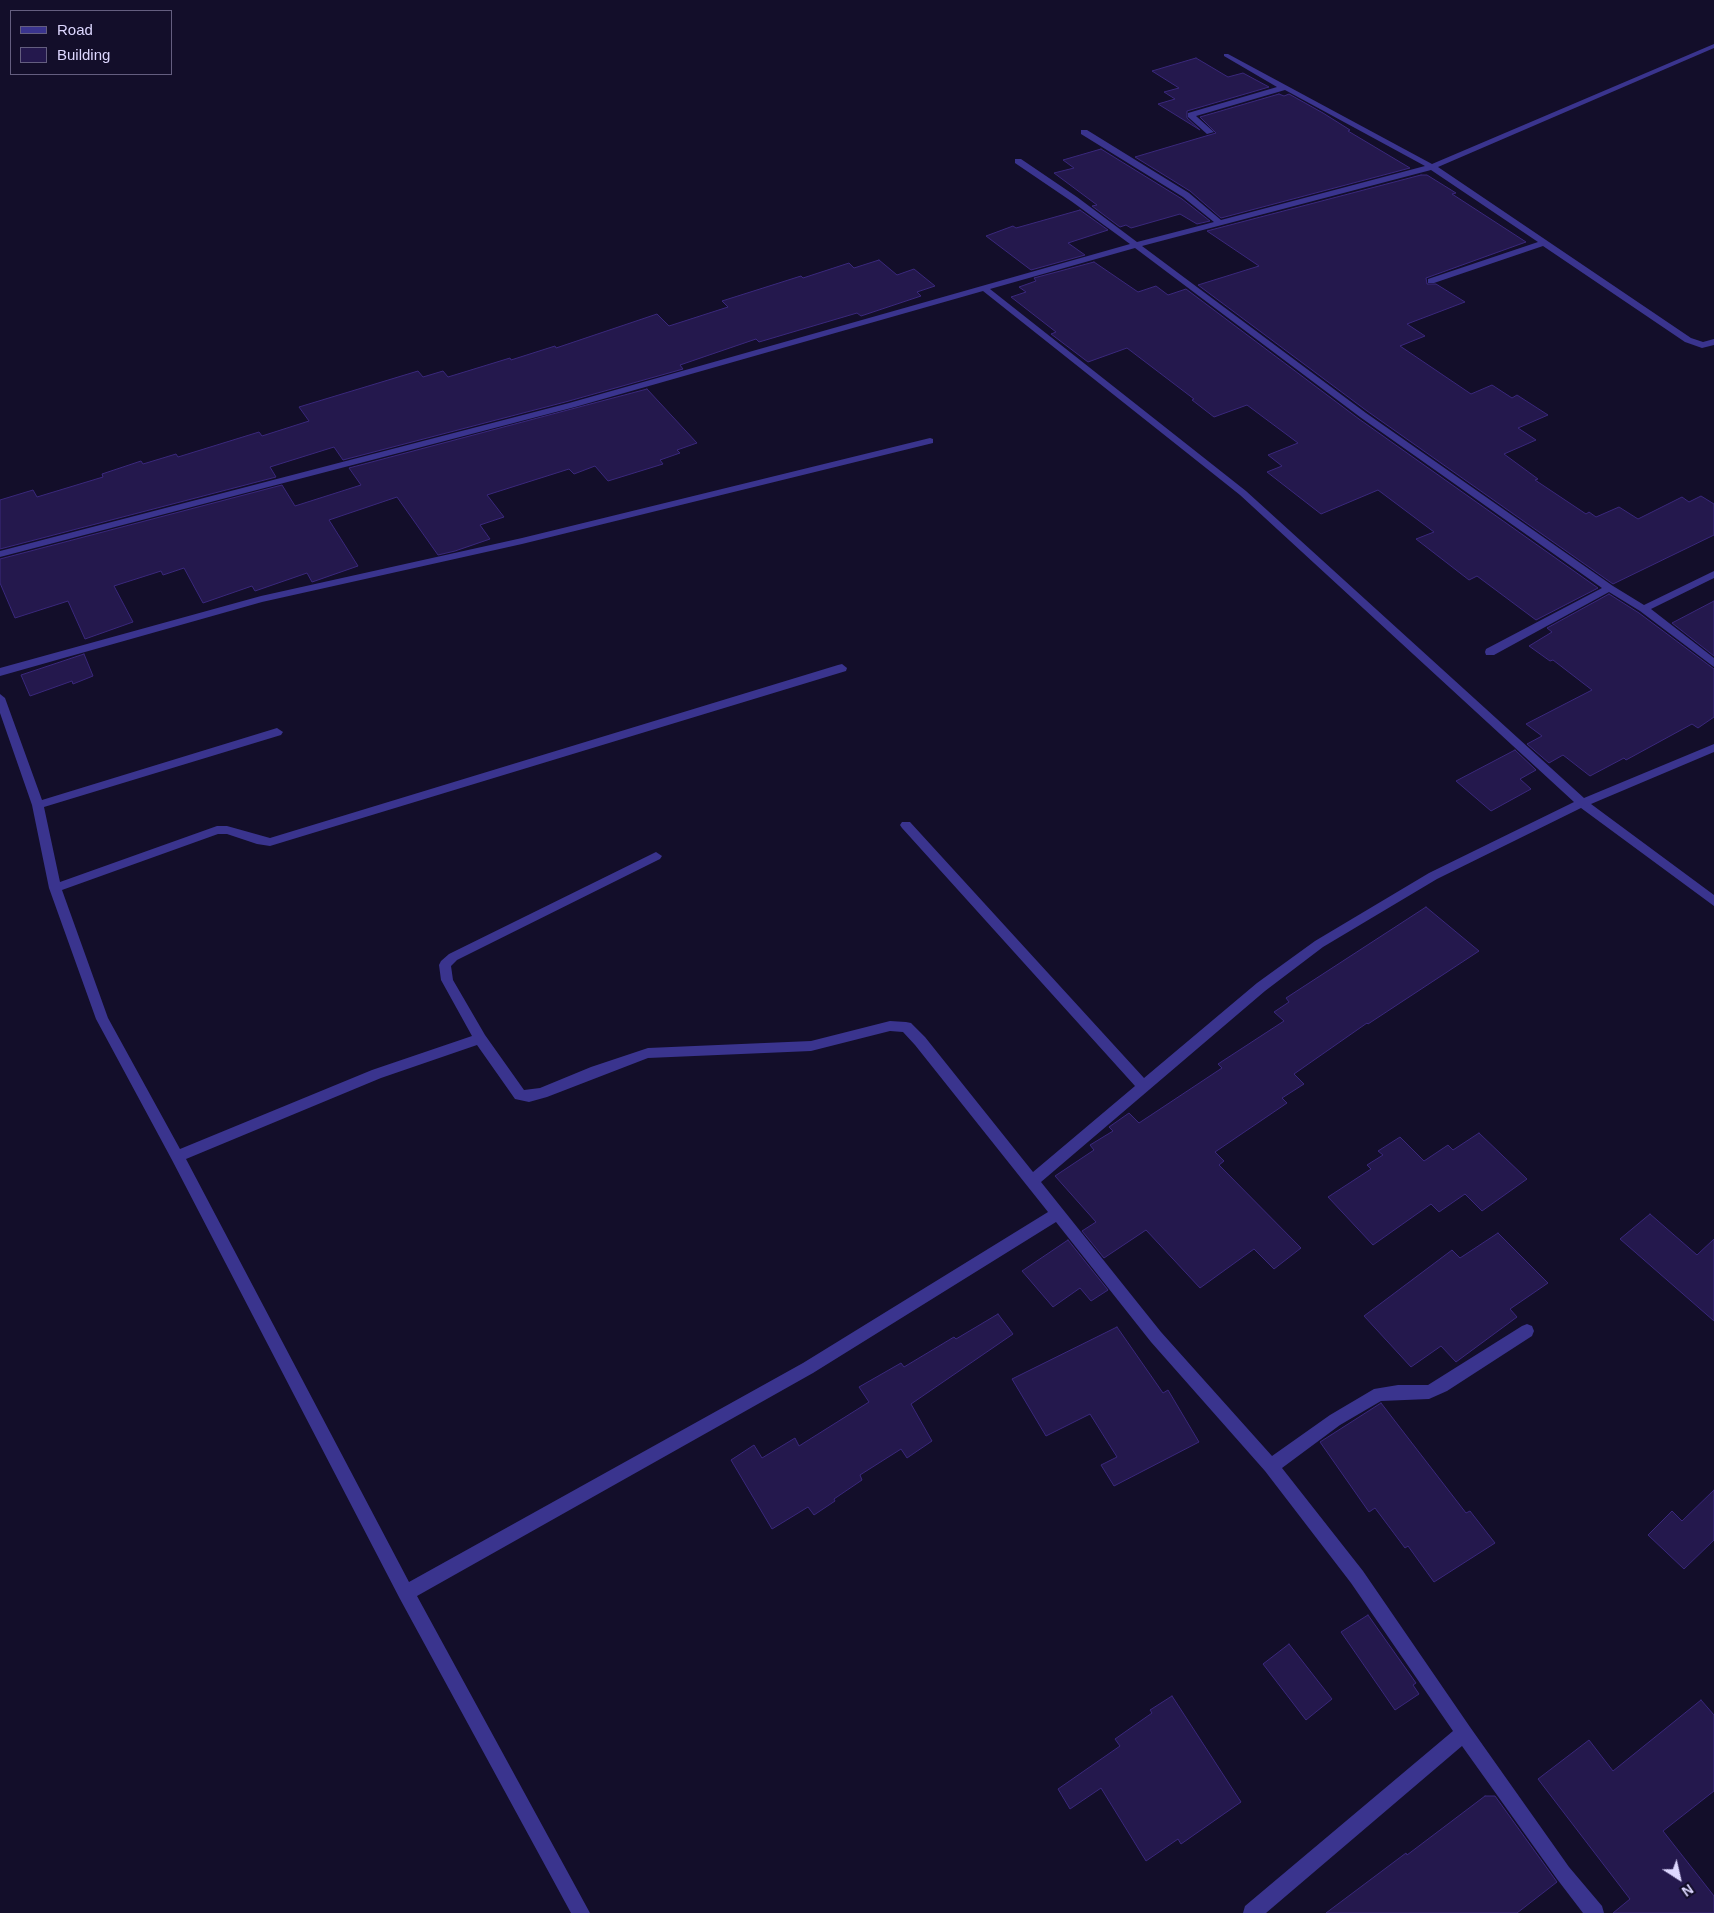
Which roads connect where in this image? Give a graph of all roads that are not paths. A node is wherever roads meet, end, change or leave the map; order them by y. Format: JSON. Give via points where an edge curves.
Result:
{"nodes":[{"id":1,"x":1714,"y":46,"type":"edge"},
{"id":2,"x":1226,"y":55,"type":"dead end"},
{"id":3,"x":1282,"y":87,"type":"junction"},
{"id":4,"x":1084,"y":132,"type":"dead end"},
{"id":5,"x":1210,"y":132,"type":"dead end"},
{"id":6,"x":1018,"y":161,"type":"dead end"},
{"id":7,"x":1432,"y":167,"type":"junction"},
{"id":8,"x":1218,"y":222,"type":"junction"},
{"id":9,"x":1544,"y":243,"type":"junction"},
{"id":10,"x":1135,"y":246,"type":"junction"},
{"id":11,"x":1431,"y":281,"type":"dead end"},
{"id":12,"x":983,"y":288,"type":"junction"},
{"id":13,"x":1714,"y":342,"type":"edge"},
{"id":14,"x":930,"y":441,"type":"dead end"},
{"id":15,"x":0,"y":554,"type":"edge"},
{"id":16,"x":1714,"y":574,"type":"edge"},
{"id":17,"x":1609,"y":588,"type":"junction"},
{"id":18,"x":1644,"y":609,"type":"junction"},
{"id":19,"x":1490,"y":652,"type":"dead end"},
{"id":20,"x":1714,"y":663,"type":"edge"},
{"id":21,"x":842,"y":668,"type":"dead end"},
{"id":22,"x":0,"y":672,"type":"edge"},
{"id":23,"x":0,"y":698,"type":"edge"},
{"id":24,"x":278,"y":732,"type":"dead end"},
{"id":25,"x":1714,"y":748,"type":"edge"},
{"id":26,"x":1582,"y":803,"type":"junction"},
{"id":27,"x":38,"y":805,"type":"junction"},
{"id":28,"x":906,"y":825,"type":"dead end"},
{"id":29,"x":656,"y":856,"type":"dead end"},
{"id":30,"x":55,"y":888,"type":"junction"},
{"id":31,"x":1714,"y":901,"type":"edge"},
{"id":32,"x":480,"y":1039,"type":"junction"},
{"id":33,"x":1143,"y":1086,"type":"junction"},
{"id":34,"x":177,"y":1156,"type":"junction"},
{"id":35,"x":1031,"y":1182,"type":"junction"},
{"id":36,"x":1059,"y":1213,"type":"junction"},
{"id":37,"x":1527,"y":1331,"type":"dead end"},
{"id":38,"x":1271,"y":1466,"type":"junction"},
{"id":39,"x":406,"y":1593,"type":"junction"},
{"id":40,"x":1464,"y":1734,"type":"junction"},
{"id":41,"x":581,"y":1913,"type":"edge"},
{"id":42,"x":1252,"y":1913,"type":"edge"},
{"id":43,"x":1595,"y":1913,"type":"edge"}],
"edges":[{"from":1,"to":7,"type":"street"},
{"from":2,"to":3,"type":"street"},
{"from":3,"to":5,"type":"street","via":[[1192,115]]},
{"from":3,"to":7,"type":"street"},
{"from":4,"to":8,"type":"street","via":[[1186,196]]},
{"from":6,"to":10,"type":"street"},
{"from":7,"to":8,"type":"street"},
{"from":7,"to":9,"type":"street"},
{"from":8,"to":10,"type":"street"},
{"from":9,"to":11,"type":"street"},
{"from":9,"to":13,"type":"street","via":[[1688,340],[1702,345]]},
{"from":10,"to":12,"type":"street"},
{"from":10,"to":17,"type":"street","via":[[1363,415]]},
{"from":12,"to":15,"type":"street","via":[[572,405]]},
{"from":12,"to":26,"type":"street","via":[[1243,493]]},
{"from":14,"to":22,"type":"street","via":[[522,541],[261,599]]},
{"from":16,"to":18,"type":"street"},
{"from":17,"to":18,"type":"street"},
{"from":17,"to":19,"type":"street"},
{"from":18,"to":20,"type":"street"},
{"from":21,"to":30,"type":"street","via":[[270,842],[217,830]]},
{"from":23,"to":27,"type":"street"},
{"from":24,"to":27,"type":"street"},
{"from":25,"to":26,"type":"street"},
{"from":26,"to":31,"type":"street"},
{"from":26,"to":33,"type":"street","via":[[1434,876],[1319,944],[1261,987]]},
{"from":27,"to":30,"type":"street"},
{"from":28,"to":33,"type":"street"},
{"from":29,"to":32,"type":"street","via":[[454,957],[445,965],[447,980]]},
{"from":30,"to":34,"type":"street","via":[[102,1019]]},
{"from":32,"to":34,"type":"street","via":[[377,1074]]},
{"from":32,"to":35,"type":"street","via":[[520,1095],[529,1096],[648,1052],[811,1046],[900,1025],[920,1041]]},
{"from":33,"to":35,"type":"street"},
{"from":34,"to":39,"type":"street"},
{"from":35,"to":36,"type":"street"},
{"from":36,"to":38,"type":"street","via":[[1156,1337]]},
{"from":36,"to":39,"type":"street","via":[[808,1368]]},
{"from":37,"to":38,"type":"street","via":[[1429,1392],[1379,1394],[1335,1420]]},
{"from":38,"to":40,"type":"street","via":[[1357,1577]]},
{"from":39,"to":41,"type":"street"},
{"from":40,"to":42,"type":"street"},
{"from":40,"to":43,"type":"street"}]}
